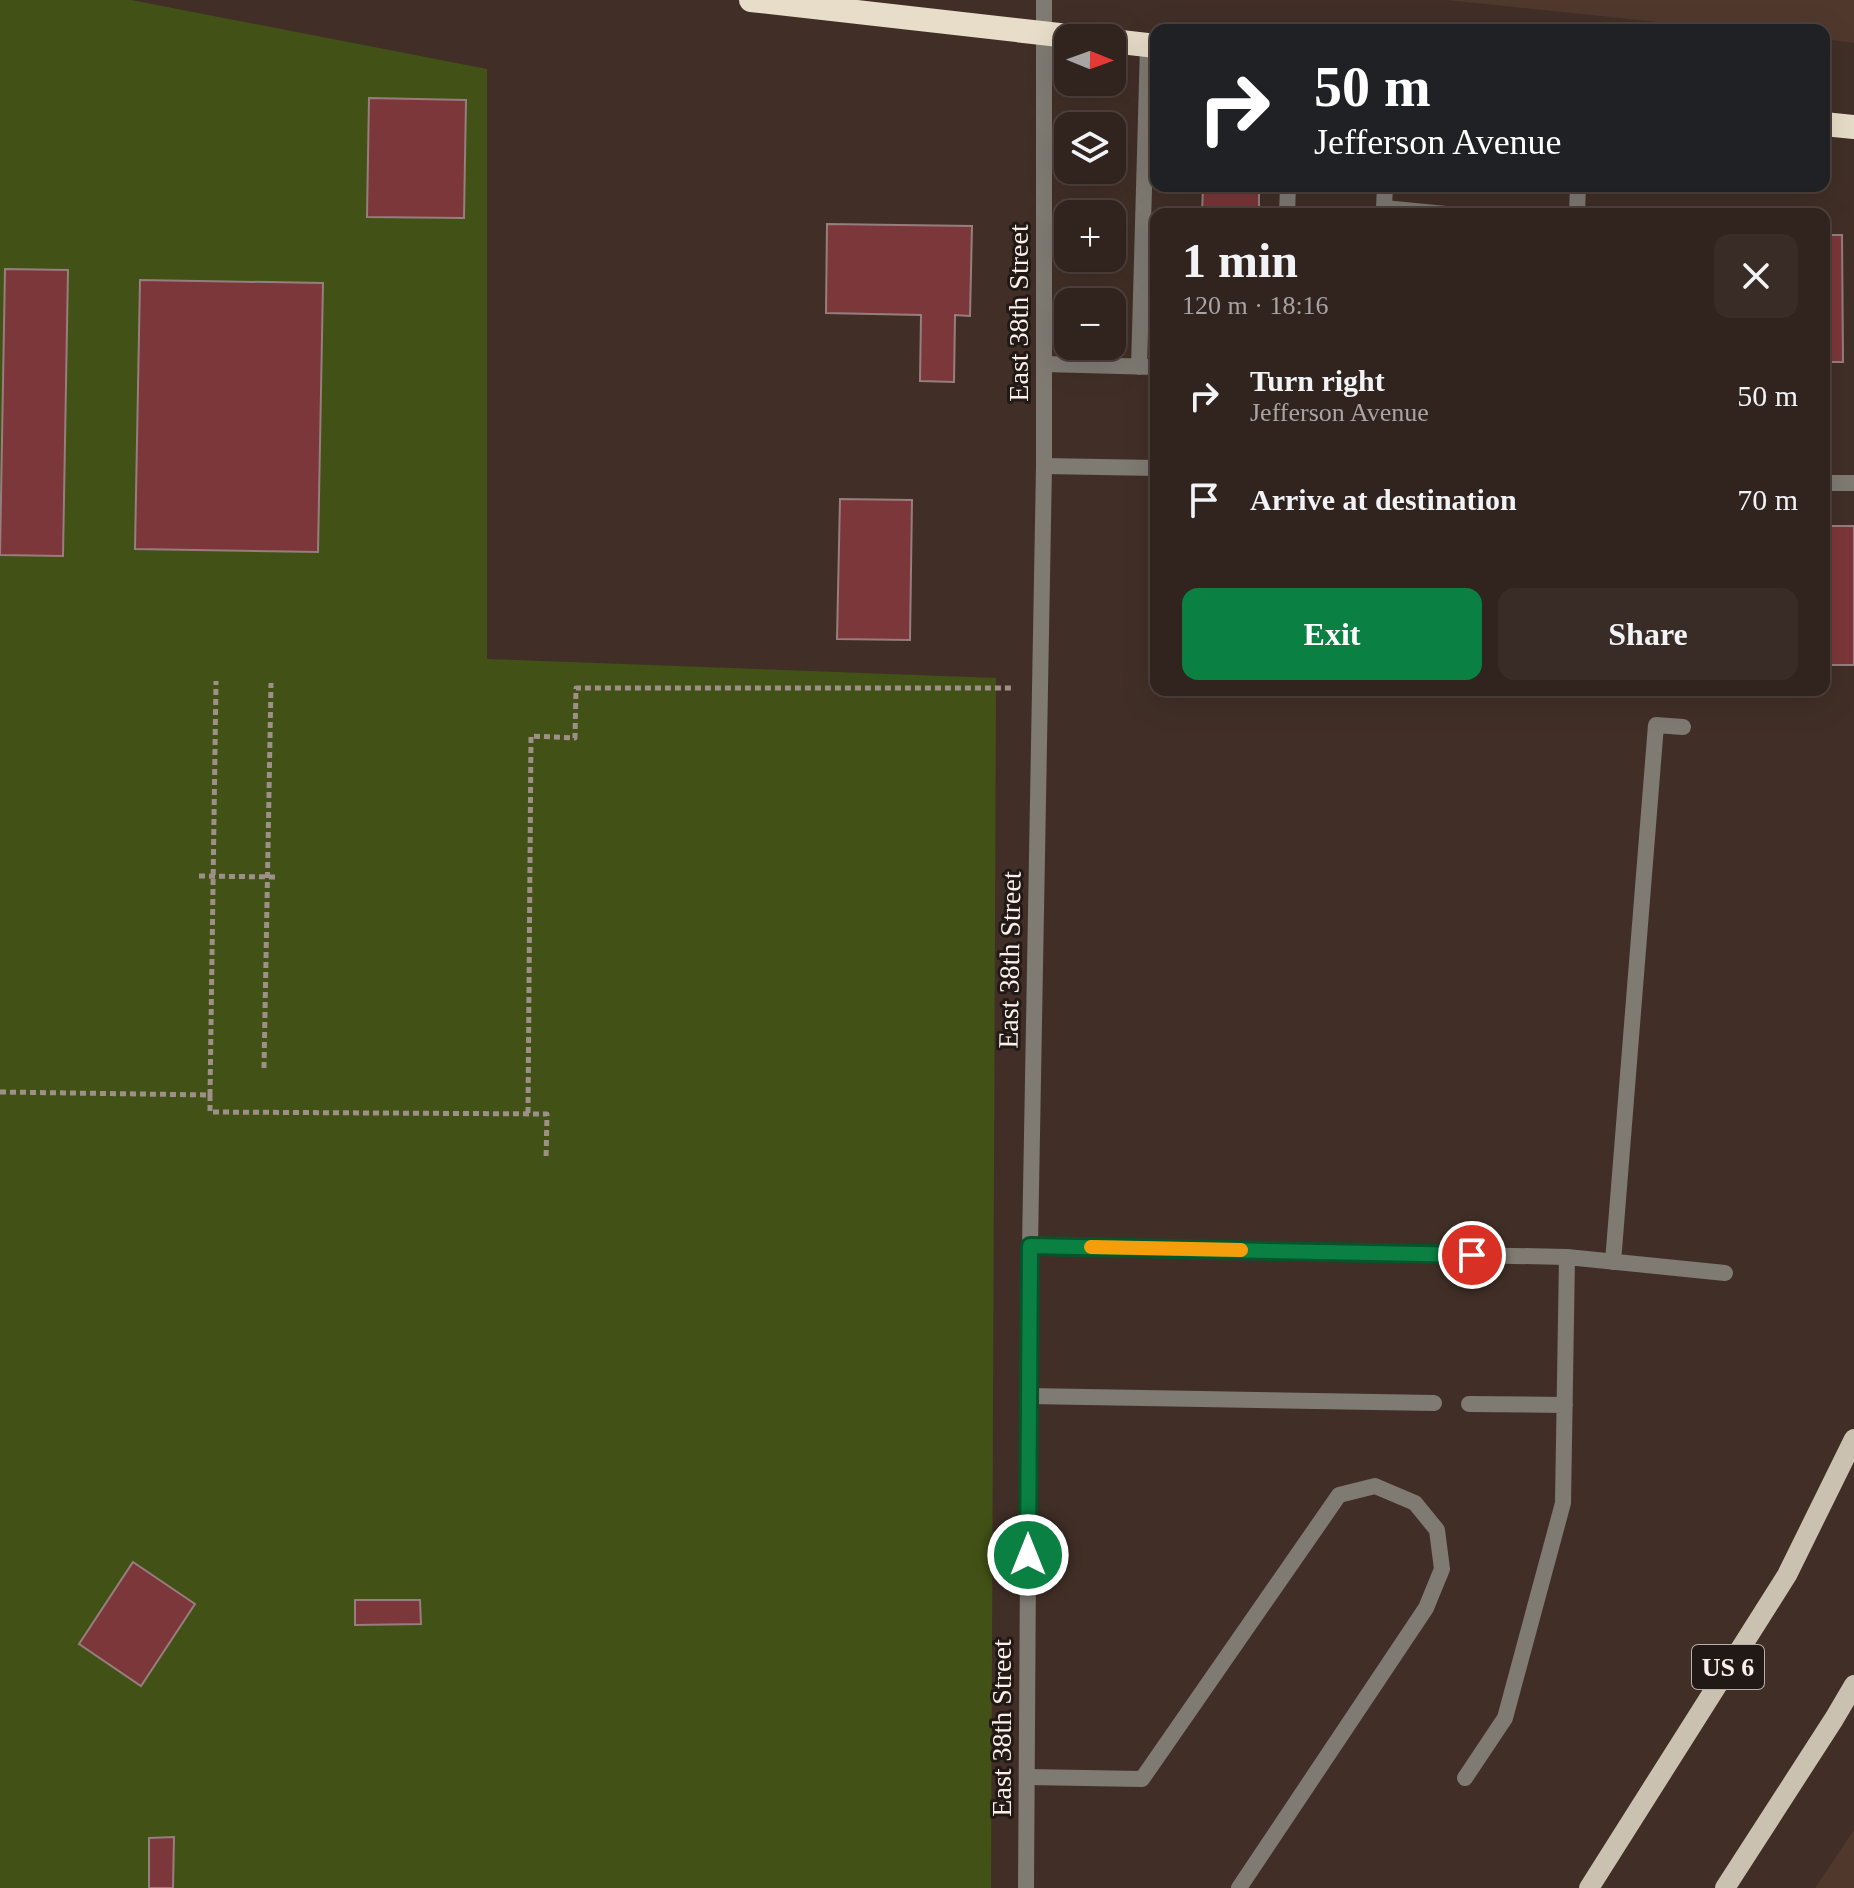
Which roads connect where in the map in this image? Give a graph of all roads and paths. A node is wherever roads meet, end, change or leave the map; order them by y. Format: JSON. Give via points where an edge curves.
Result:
{"nodes":[{"id":1,"x":1044,"y":0,"type":"edge"},
{"id":2,"x":766,"y":1,"type":"edge"},
{"id":3,"x":1044,"y":33,"type":"junction"},
{"id":4,"x":1054,"y":34,"type":"edge"},
{"id":5,"x":1126,"y":43,"type":"edge"},
{"id":6,"x":1150,"y":46,"type":"edge"},
{"id":7,"x":1150,"y":95,"type":"edge"},
{"id":8,"x":1830,"y":125,"type":"edge"},
{"id":9,"x":1854,"y":127,"type":"edge"},
{"id":10,"x":1044,"y":364,"type":"junction"},
{"id":11,"x":1139,"y":367,"type":"junction"},
{"id":12,"x":1150,"y":367,"type":"edge"},
{"id":13,"x":1044,"y":466,"type":"junction"},
{"id":14,"x":1150,"y":468,"type":"edge"},
{"id":15,"x":1830,"y":483,"type":"edge"},
{"id":16,"x":1854,"y":483,"type":"edge"},
{"id":17,"x":216,"y":681,"type":"dead end"},
{"id":18,"x":271,"y":683,"type":"dead end"},
{"id":19,"x":1041,"y":688,"type":"junction"},
{"id":20,"x":1683,"y":727,"type":"dead end"},
{"id":21,"x":199,"y":876,"type":"dead end"},
{"id":22,"x":214,"y":877,"type":"junction"},
{"id":23,"x":278,"y":877,"type":"dead end"},
{"id":24,"x":268,"y":878,"type":"junction"},
{"id":25,"x":264,"y":1068,"type":"dead end"},
{"id":26,"x":0,"y":1092,"type":"edge"},
{"id":27,"x":210,"y":1095,"type":"junction"},
{"id":28,"x":528,"y":1113,"type":"junction"},
{"id":29,"x":546,"y":1160,"type":"dead end"},
{"id":30,"x":1030,"y":1246,"type":"junction"},
{"id":31,"x":1567,"y":1257,"type":"junction"},
{"id":32,"x":1613,"y":1262,"type":"junction"},
{"id":33,"x":1725,"y":1273,"type":"dead end"},
{"id":34,"x":1029,"y":1396,"type":"junction"},
{"id":35,"x":1434,"y":1403,"type":"dead end"},
{"id":36,"x":1469,"y":1404,"type":"dead end"},
{"id":37,"x":1565,"y":1405,"type":"junction"},
{"id":38,"x":1854,"y":1439,"type":"edge"},
{"id":39,"x":1854,"y":1685,"type":"edge"},
{"id":40,"x":1027,"y":1777,"type":"junction"},
{"id":41,"x":1465,"y":1778,"type":"dead end"},
{"id":42,"x":1026,"y":1888,"type":"edge"},
{"id":43,"x":1239,"y":1888,"type":"edge"},
{"id":44,"x":1589,"y":1888,"type":"edge"},
{"id":45,"x":1725,"y":1888,"type":"edge"}],
"edges":[{"from":1,"to":3,"type":"street","name":"East 38th Street"},
{"from":2,"to":3,"type":"highway"},
{"from":3,"to":4,"type":"highway"},
{"from":3,"to":10,"type":"street","name":"East 38th Street"},
{"from":5,"to":6,"type":"highway"},
{"from":7,"to":11,"type":"street"},
{"from":8,"to":9,"type":"highway"},
{"from":10,"to":11,"type":"street"},
{"from":10,"to":13,"type":"street","name":"East 38th Street"},
{"from":11,"to":12,"type":"street"},
{"from":13,"to":14,"type":"street"},
{"from":13,"to":19,"type":"street","name":"East 38th Street"},
{"from":15,"to":16,"type":"street"},
{"from":17,"to":22,"type":"path"},
{"from":18,"to":24,"type":"path"},
{"from":19,"to":28,"type":"path","via":[[576,688],[575,738],[531,736]]},
{"from":19,"to":30,"type":"street","name":"East 38th Street"},
{"from":20,"to":32,"type":"street","via":[[1656,725]]},
{"from":21,"to":22,"type":"path"},
{"from":22,"to":24,"type":"path"},
{"from":22,"to":27,"type":"path"},
{"from":23,"to":24,"type":"path"},
{"from":24,"to":25,"type":"path"},
{"from":26,"to":27,"type":"path"},
{"from":27,"to":28,"type":"path","via":[[210,1112]]},
{"from":28,"to":29,"type":"path","via":[[547,1114]]},
{"from":30,"to":31,"type":"street"},
{"from":30,"to":34,"type":"street","name":"East 38th Street"},
{"from":31,"to":32,"type":"street"},
{"from":31,"to":37,"type":"street"},
{"from":32,"to":33,"type":"street"},
{"from":34,"to":35,"type":"street"},
{"from":34,"to":40,"type":"street","name":"East 38th Street"},
{"from":36,"to":37,"type":"street"},
{"from":37,"to":41,"type":"street","via":[[1563,1503],[1505,1718]]},
{"from":38,"to":44,"type":"main road","number":"US 6","via":[[1787,1575]]},
{"from":39,"to":45,"type":"main road"},
{"from":40,"to":42,"type":"street","name":"East 38th Street"},
{"from":40,"to":43,"type":"street","via":[[1142,1779],[1339,1495],[1375,1486],[1415,1503],[1437,1530],[1442,1569],[1426,1608]]}]}
